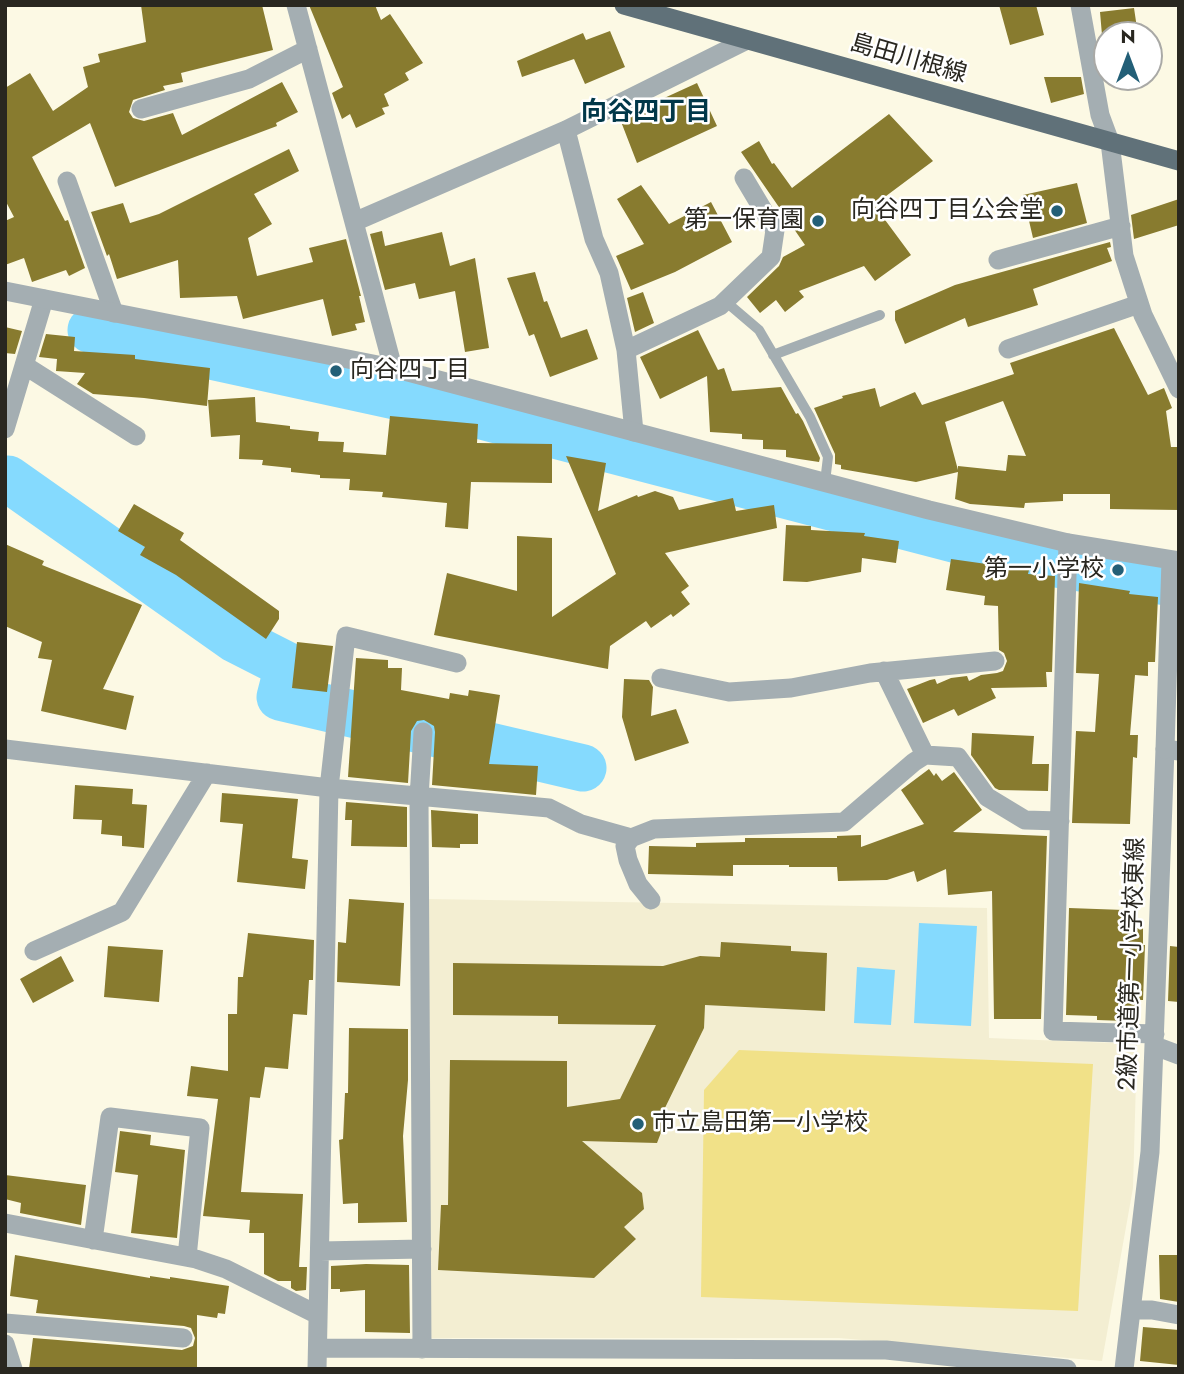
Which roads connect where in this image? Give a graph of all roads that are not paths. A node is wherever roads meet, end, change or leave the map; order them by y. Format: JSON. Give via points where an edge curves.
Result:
{"nodes":[{"id":1,"x":296,"y":5,"type":"edge"},
{"id":2,"x":624,"y":5,"type":"edge"},
{"id":3,"x":1080,"y":5,"type":"edge"},
{"id":4,"x":747,"y":40,"type":"junction"},
{"id":5,"x":308,"y":49,"type":"junction"},
{"id":6,"x":141,"y":109,"type":"dead end"},
{"id":7,"x":566,"y":130,"type":"junction"},
{"id":8,"x":1110,"y":142,"type":"junction"},
{"id":9,"x":1179,"y":161,"type":"edge"},
{"id":10,"x":744,"y":178,"type":"dead end"},
{"id":11,"x":67,"y":181,"type":"dead end"},
{"id":12,"x":354,"y":222,"type":"junction"},
{"id":13,"x":1121,"y":226,"type":"junction"},
{"id":14,"x":998,"y":260,"type":"dead end"},
{"id":15,"x":5,"y":291,"type":"edge"},
{"id":16,"x":44,"y":299,"type":"junction"},
{"id":17,"x":724,"y":301,"type":"junction"},
{"id":18,"x":1139,"y":304,"type":"junction"},
{"id":19,"x":114,"y":313,"type":"junction"},
{"id":20,"x":880,"y":315,"type":"dead end"},
{"id":21,"x":1008,"y":349,"type":"dead end"},
{"id":22,"x":626,"y":350,"type":"junction"},
{"id":23,"x":774,"y":355,"type":"junction"},
{"id":24,"x":24,"y":365,"type":"junction"},
{"id":25,"x":393,"y":368,"type":"junction"},
{"id":26,"x":1179,"y":389,"type":"edge"},
{"id":27,"x":5,"y":429,"type":"edge"},
{"id":28,"x":634,"y":432,"type":"junction"},
{"id":29,"x":136,"y":436,"type":"dead end"},
{"id":30,"x":825,"y":482,"type":"junction"},
{"id":31,"x":1068,"y":543,"type":"junction"},
{"id":32,"x":1173,"y":563,"type":"edge"},
{"id":33,"x":995,"y":661,"type":"dead end"},
{"id":34,"x":457,"y":663,"type":"dead end"},
{"id":35,"x":884,"y":671,"type":"junction"},
{"id":36,"x":661,"y":678,"type":"dead end"},
{"id":37,"x":423,"y":732,"type":"dead end"},
{"id":38,"x":5,"y":749,"type":"edge"},
{"id":39,"x":1172,"y":750,"type":"edge"},
{"id":40,"x":925,"y":755,"type":"junction"},
{"id":41,"x":207,"y":773,"type":"junction"},
{"id":42,"x":329,"y":788,"type":"junction"},
{"id":43,"x":419,"y":798,"type":"junction"},
{"id":44,"x":1060,"y":821,"type":"junction"},
{"id":45,"x":631,"y":838,"type":"junction"},
{"id":46,"x":651,"y":900,"type":"dead end"},
{"id":47,"x":34,"y":951,"type":"dead end"},
{"id":48,"x":1155,"y":1040,"type":"junction"},
{"id":49,"x":1179,"y":1055,"type":"edge"},
{"id":50,"x":5,"y":1223,"type":"edge"},
{"id":51,"x":93,"y":1240,"type":"junction"},
{"id":52,"x":422,"y":1248,"type":"junction"},
{"id":53,"x":320,"y":1251,"type":"junction"},
{"id":54,"x":187,"y":1257,"type":"junction"},
{"id":55,"x":1131,"y":1310,"type":"junction"},
{"id":56,"x":318,"y":1315,"type":"junction"},
{"id":57,"x":1179,"y":1315,"type":"edge"},
{"id":58,"x":5,"y":1322,"type":"edge"},
{"id":59,"x":183,"y":1338,"type":"dead end"},
{"id":60,"x":5,"y":1344,"type":"edge"},
{"id":61,"x":318,"y":1348,"type":"junction"},
{"id":62,"x":422,"y":1349,"type":"junction"},
{"id":63,"x":660,"y":1359,"type":"edge"},
{"id":64,"x":13,"y":1369,"type":"edge"},
{"id":65,"x":317,"y":1369,"type":"edge"},
{"id":66,"x":1068,"y":1369,"type":"edge"},
{"id":67,"x":1124,"y":1369,"type":"edge"}],
"edges":[{"from":1,"to":5,"type":"street"},
{"from":2,"to":4,"type":"main road","name":"島田川根線"},
{"from":3,"to":8,"type":"street","via":[[1100,115]]},
{"from":4,"to":7,"type":"street"},
{"from":4,"to":8,"type":"main road","name":"島田川根線"},
{"from":5,"to":6,"type":"street","via":[[249,79]]},
{"from":5,"to":12,"type":"street"},
{"from":7,"to":12,"type":"street"},
{"from":7,"to":22,"type":"street","via":[[594,239],[609,273]]},
{"from":8,"to":9,"type":"main road","name":"島田川根線"},
{"from":8,"to":13,"type":"street"},
{"from":10,"to":17,"type":"street","via":[[775,230],[771,257]]},
{"from":11,"to":19,"type":"street"},
{"from":12,"to":25,"type":"street"},
{"from":13,"to":14,"type":"street"},
{"from":13,"to":18,"type":"street","via":[[1124,256]]},
{"from":15,"to":16,"type":"street"},
{"from":16,"to":19,"type":"street"},
{"from":16,"to":24,"type":"street"},
{"from":17,"to":22,"type":"street"},
{"from":17,"to":23,"type":"lane","via":[[759,330]]},
{"from":18,"to":21,"type":"street"},
{"from":18,"to":26,"type":"street"},
{"from":19,"to":25,"type":"street"},
{"from":20,"to":23,"type":"lane"},
{"from":22,"to":28,"type":"street"},
{"from":23,"to":30,"type":"lane","via":[[828,457]]},
{"from":24,"to":27,"type":"street"},
{"from":24,"to":29,"type":"street"},
{"from":25,"to":28,"type":"street"},
{"from":28,"to":30,"type":"street"},
{"from":30,"to":31,"type":"street"},
{"from":31,"to":32,"type":"street"},
{"from":31,"to":44,"type":"street"},
{"from":32,"to":39,"type":"street","name":"2級市道第一小学校東線"},
{"from":33,"to":35,"type":"street"},
{"from":34,"to":42,"type":"street","via":[[346,636]]},
{"from":35,"to":36,"type":"street","via":[[791,688],[729,692]]},
{"from":35,"to":40,"type":"street"},
{"from":37,"to":43,"type":"street"},
{"from":38,"to":41,"type":"street"},
{"from":39,"to":48,"type":"street","name":"2級市道第一小学校東線"},
{"from":40,"to":44,"type":"street","via":[[958,757],[987,797],[1024,820]]},
{"from":40,"to":45,"type":"street","via":[[844,822],[654,829]]},
{"from":41,"to":42,"type":"street"},
{"from":41,"to":47,"type":"street","via":[[122,912]]},
{"from":42,"to":43,"type":"street"},
{"from":42,"to":53,"type":"street"},
{"from":43,"to":45,"type":"street","via":[[549,808],[581,824]]},
{"from":43,"to":52,"type":"street"},
{"from":44,"to":48,"type":"street","via":[[1053,1031]]},
{"from":45,"to":46,"type":"street","via":[[625,846],[628,860]]},
{"from":48,"to":49,"type":"street"},
{"from":48,"to":55,"type":"street","name":"2級市道第一小学校東線","via":[[1150,1152]]},
{"from":50,"to":51,"type":"street"},
{"from":51,"to":54,"type":"street"},
{"from":51,"to":54,"type":"street","via":[[110,1117],[200,1128]]},
{"from":52,"to":53,"type":"street"},
{"from":52,"to":62,"type":"street"},
{"from":53,"to":56,"type":"street"},
{"from":54,"to":56,"type":"street","via":[[226,1269]]},
{"from":55,"to":57,"type":"street"},
{"from":55,"to":67,"type":"street","name":"2級市道第一小学校東線"},
{"from":56,"to":61,"type":"street"},
{"from":58,"to":59,"type":"street"},
{"from":60,"to":64,"type":"street"},
{"from":61,"to":62,"type":"street"},
{"from":61,"to":65,"type":"street"},
{"from":62,"to":63,"type":"street"},
{"from":63,"to":66,"type":"street","via":[[887,1350]]}]}
